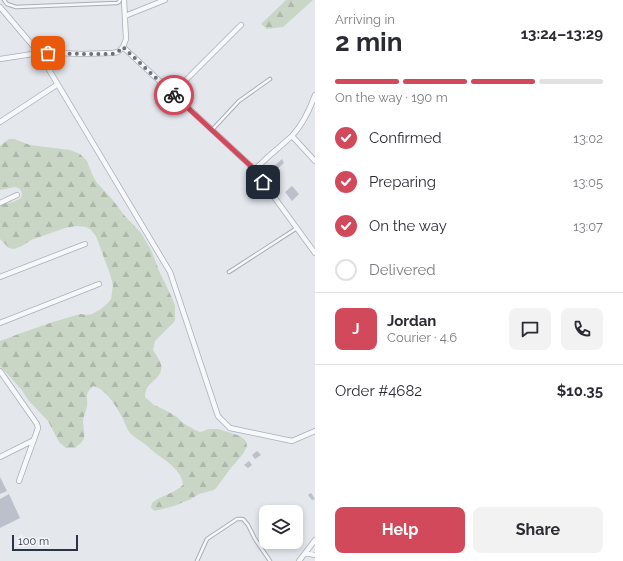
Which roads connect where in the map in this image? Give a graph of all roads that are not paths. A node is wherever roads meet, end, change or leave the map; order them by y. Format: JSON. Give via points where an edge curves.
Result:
{"nodes":[{"id":1,"x":4,"y":0,"type":"edge"},
{"id":2,"x":120,"y":0,"type":"edge"},
{"id":3,"x":124,"y":0,"type":"edge"},
{"id":4,"x":165,"y":0,"type":"edge"},
{"id":5,"x":0,"y":7,"type":"edge"},
{"id":6,"x":124,"y":16,"type":"junction"},
{"id":7,"x":241,"y":25,"type":"dead end"},
{"id":8,"x":123,"y":47,"type":"junction"},
{"id":9,"x":39,"y":54,"type":"junction"},
{"id":10,"x":0,"y":59,"type":"edge"},
{"id":11,"x":270,"y":79,"type":"dead end"},
{"id":12,"x":56,"y":84,"type":"junction"},
{"id":13,"x":172,"y":93,"type":"junction"},
{"id":14,"x":315,"y":96,"type":"edge"},
{"id":15,"x":0,"y":122,"type":"edge"},
{"id":16,"x":212,"y":130,"type":"junction"},
{"id":17,"x":292,"y":136,"type":"junction"},
{"id":18,"x":315,"y":161,"type":"edge"},
{"id":19,"x":254,"y":170,"type":"junction"},
{"id":20,"x":17,"y":194,"type":"dead end"},
{"id":21,"x":0,"y":203,"type":"edge"},
{"id":22,"x":296,"y":228,"type":"junction"},
{"id":23,"x":85,"y":244,"type":"dead end"},
{"id":24,"x":315,"y":253,"type":"edge"},
{"id":25,"x":229,"y":272,"type":"dead end"},
{"id":26,"x":0,"y":277,"type":"edge"},
{"id":27,"x":99,"y":284,"type":"dead end"},
{"id":28,"x":0,"y":323,"type":"edge"},
{"id":29,"x":0,"y":371,"type":"edge"},
{"id":30,"x":315,"y":431,"type":"edge"},
{"id":31,"x":34,"y":440,"type":"junction"},
{"id":32,"x":0,"y":457,"type":"edge"},
{"id":33,"x":19,"y":481,"type":"dead end"},
{"id":34,"x":315,"y":540,"type":"edge"},
{"id":35,"x":305,"y":554,"type":"junction"},
{"id":36,"x":315,"y":555,"type":"edge"},
{"id":37,"x":197,"y":561,"type":"edge"},
{"id":38,"x":270,"y":561,"type":"edge"},
{"id":39,"x":299,"y":561,"type":"edge"}],
"edges":[{"from":1,"to":2,"type":"lane","via":[[16,7],[117,3]]},
{"from":3,"to":6,"type":"street"},
{"from":4,"to":6,"type":"street"},
{"from":5,"to":9,"type":"street"},
{"from":6,"to":8,"type":"street","via":[[126,39]]},
{"from":7,"to":13,"type":"street"},
{"from":8,"to":9,"type":"street","via":[[112,54]]},
{"from":8,"to":13,"type":"street"},
{"from":9,"to":10,"type":"street"},
{"from":9,"to":12,"type":"street"},
{"from":11,"to":16,"type":"lane","via":[[239,101]]},
{"from":12,"to":15,"type":"street"},
{"from":12,"to":30,"type":"street","via":[[170,272],[218,416],[230,428],[292,441]]},
{"from":13,"to":16,"type":"street"},
{"from":14,"to":17,"type":"street"},
{"from":16,"to":19,"type":"street"},
{"from":17,"to":18,"type":"street"},
{"from":17,"to":19,"type":"street"},
{"from":19,"to":22,"type":"street"},
{"from":20,"to":21,"type":"street"},
{"from":22,"to":24,"type":"street"},
{"from":22,"to":25,"type":"lane"},
{"from":23,"to":26,"type":"street"},
{"from":27,"to":28,"type":"street"},
{"from":29,"to":31,"type":"street","via":[[37,424]]},
{"from":31,"to":32,"type":"street"},
{"from":31,"to":33,"type":"street"},
{"from":34,"to":35,"type":"street"},
{"from":35,"to":36,"type":"street"},
{"from":35,"to":39,"type":"street"},
{"from":37,"to":38,"type":"lane","via":[[207,539],[237,519],[243,519],[248,525]]}]}
